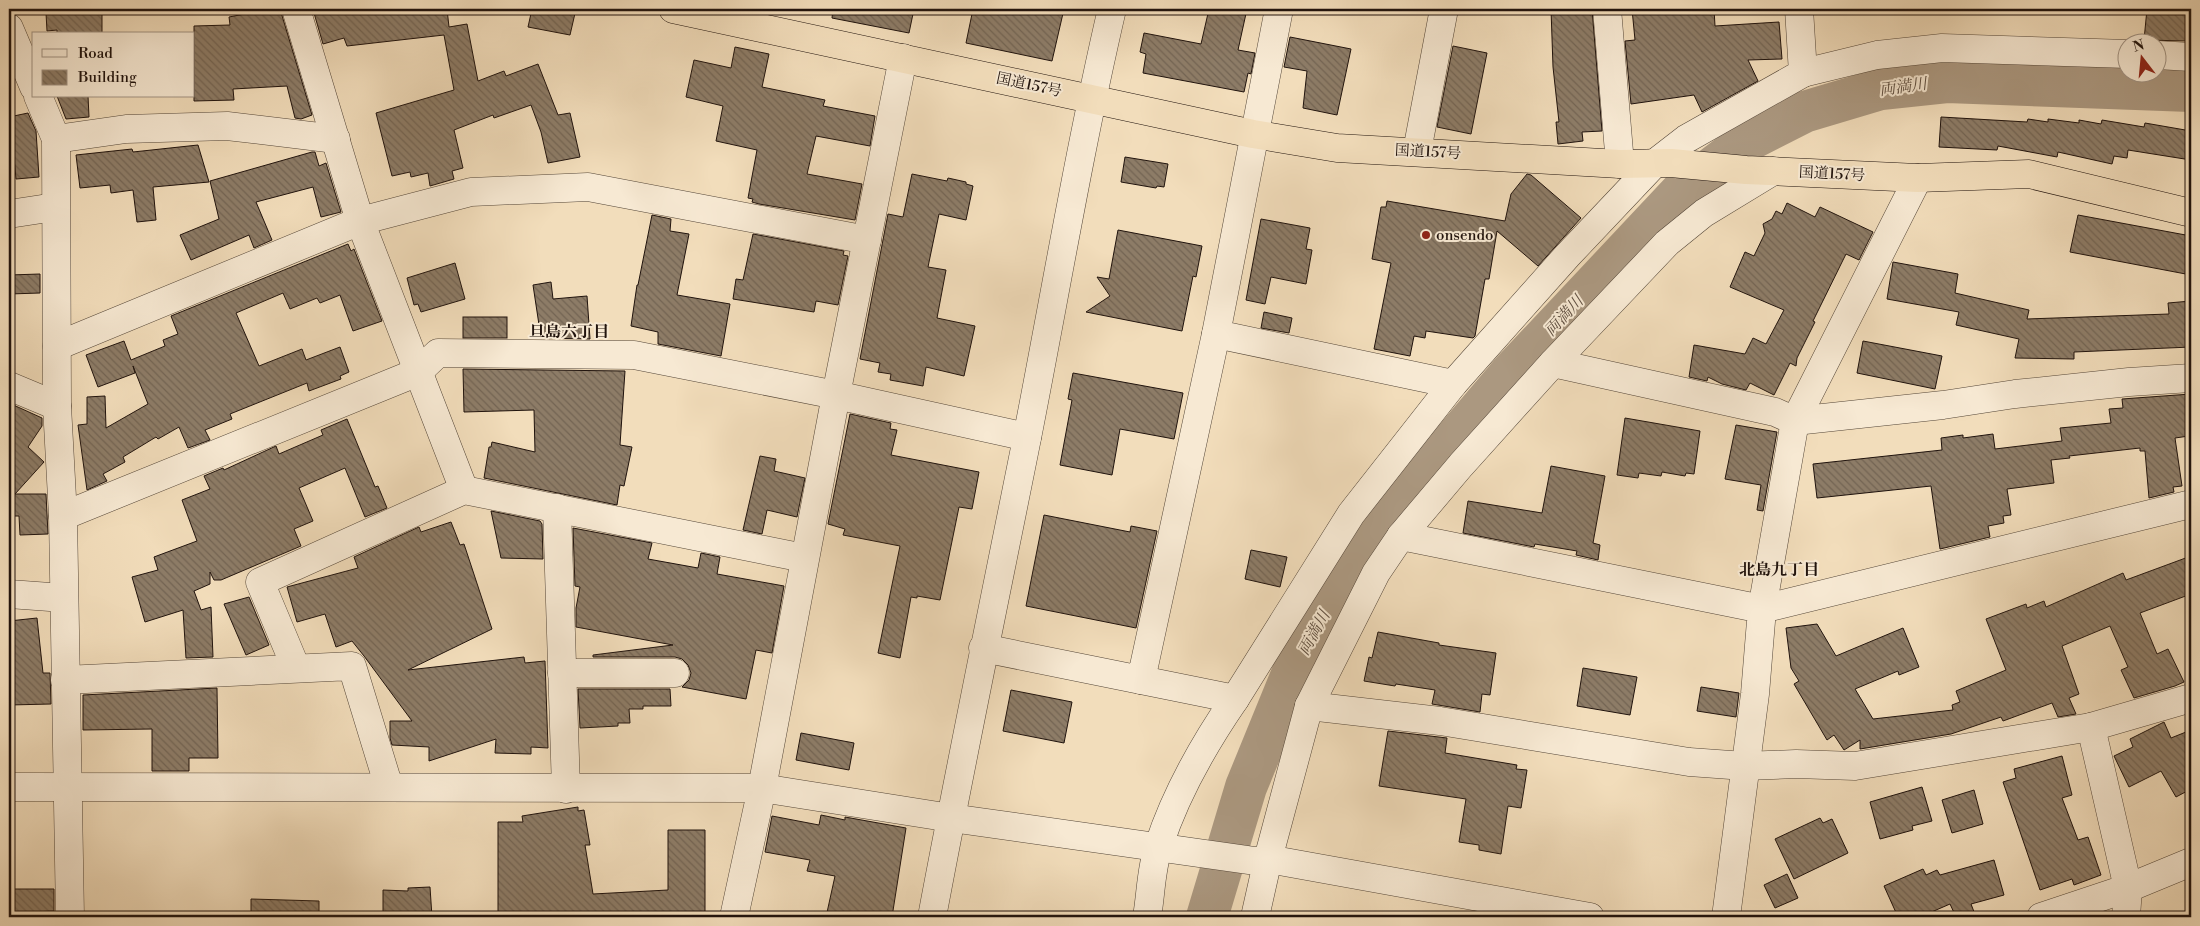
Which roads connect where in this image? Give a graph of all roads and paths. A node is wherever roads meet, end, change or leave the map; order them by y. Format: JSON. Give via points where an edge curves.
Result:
{"nodes":[{"id":1,"x":296,"y":9,"type":"edge"},
{"id":2,"x":673,"y":9,"type":"edge"},
{"id":3,"x":1112,"y":9,"type":"edge"},
{"id":4,"x":1278,"y":9,"type":"edge"},
{"id":5,"x":1444,"y":9,"type":"edge"},
{"id":6,"x":1607,"y":9,"type":"edge"},
{"id":7,"x":1799,"y":9,"type":"edge"},
{"id":8,"x":9,"y":28,"type":"edge"},
{"id":9,"x":2118,"y":54,"type":"edge"},
{"id":10,"x":2168,"y":56,"type":"edge"},
{"id":11,"x":2191,"y":57,"type":"edge"},
{"id":12,"x":903,"y":58,"type":"junction"},
{"id":13,"x":1802,"y":73,"type":"junction"},
{"id":14,"x":32,"y":82,"type":"edge"},
{"id":15,"x":39,"y":98,"type":"edge"},
{"id":16,"x":1092,"y":98,"type":"junction"},
{"id":17,"x":1254,"y":134,"type":"junction"},
{"id":18,"x":56,"y":139,"type":"junction"},
{"id":19,"x":336,"y":139,"type":"junction"},
{"id":20,"x":1417,"y":151,"type":"junction"},
{"id":21,"x":1663,"y":163,"type":"junction"},
{"id":22,"x":1620,"y":164,"type":"junction"},
{"id":23,"x":1760,"y":170,"type":"junction"},
{"id":24,"x":1918,"y":178,"type":"junction"},
{"id":25,"x":55,"y":207,"type":"junction"},
{"id":26,"x":2191,"y":213,"type":"edge"},
{"id":27,"x":9,"y":214,"type":"edge"},
{"id":28,"x":360,"y":221,"type":"junction"},
{"id":29,"x":867,"y":240,"type":"junction"},
{"id":30,"x":1216,"y":334,"type":"junction"},
{"id":31,"x":57,"y":346,"type":"junction"},
{"id":32,"x":1552,"y":363,"type":"junction"},
{"id":33,"x":418,"y":372,"type":"junction"},
{"id":34,"x":2191,"y":378,"type":"edge"},
{"id":35,"x":1453,"y":384,"type":"junction"},
{"id":36,"x":9,"y":386,"type":"edge"},
{"id":37,"x":836,"y":395,"type":"junction"},
{"id":38,"x":57,"y":406,"type":"junction"},
{"id":39,"x":1795,"y":421,"type":"junction"},
{"id":40,"x":1027,"y":437,"type":"junction"},
{"id":41,"x":464,"y":490,"type":"junction"},
{"id":42,"x":2191,"y":504,"type":"edge"},
{"id":43,"x":557,"y":508,"type":"junction"},
{"id":44,"x":63,"y":516,"type":"junction"},
{"id":45,"x":1401,"y":536,"type":"junction"},
{"id":46,"x":804,"y":558,"type":"junction"},
{"id":47,"x":9,"y":594,"type":"edge"},
{"id":48,"x":64,"y":598,"type":"junction"},
{"id":49,"x":1762,"y":609,"type":"junction"},
{"id":50,"x":983,"y":648,"type":"junction"},
{"id":51,"x":296,"y":668,"type":"junction"},
{"id":52,"x":562,"y":673,"type":"junction"},
{"id":53,"x":675,"y":673,"type":"dead end"},
{"id":54,"x":65,"y":680,"type":"junction"},
{"id":55,"x":1141,"y":680,"type":"junction"},
{"id":56,"x":2191,"y":698,"type":"edge"},
{"id":57,"x":1235,"y":699,"type":"junction"},
{"id":58,"x":1310,"y":706,"type":"junction"},
{"id":59,"x":2091,"y":727,"type":"junction"},
{"id":60,"x":1745,"y":766,"type":"junction"},
{"id":61,"x":67,"y":787,"type":"junction"},
{"id":62,"x":389,"y":787,"type":"junction"},
{"id":63,"x":9,"y":788,"type":"edge"},
{"id":64,"x":762,"y":788,"type":"junction"},
{"id":65,"x":566,"y":789,"type":"junction"},
{"id":66,"x":951,"y":818,"type":"junction"},
{"id":67,"x":1158,"y":847,"type":"junction"},
{"id":68,"x":1261,"y":860,"type":"junction"},
{"id":69,"x":2191,"y":862,"type":"edge"},
{"id":70,"x":2128,"y":888,"type":"junction"},
{"id":71,"x":70,"y":917,"type":"edge"},
{"id":72,"x":734,"y":917,"type":"edge"},
{"id":73,"x":932,"y":917,"type":"edge"},
{"id":74,"x":1147,"y":917,"type":"edge"},
{"id":75,"x":1255,"y":917,"type":"edge"},
{"id":76,"x":1590,"y":917,"type":"edge"},
{"id":77,"x":1726,"y":917,"type":"edge"},
{"id":78,"x":2041,"y":917,"type":"edge"},
{"id":79,"x":2126,"y":917,"type":"edge"}],
"edges":[{"from":1,"to":19,"type":"street"},
{"from":2,"to":12,"type":"highway","name":"国道157号"},
{"from":3,"to":16,"type":"street"},
{"from":4,"to":17,"type":"street"},
{"from":5,"to":20,"type":"street"},
{"from":6,"to":22,"type":"street"},
{"from":7,"to":13,"type":"street"},
{"from":8,"to":14,"type":"street"},
{"from":9,"to":13,"type":"street","via":[[1942,48],[1877,55]]},
{"from":10,"to":11,"type":"street"},
{"from":12,"to":16,"type":"highway","name":"国道157号"},
{"from":12,"to":29,"type":"street"},
{"from":13,"to":21,"type":"street","via":[[1686,138]]},
{"from":15,"to":18,"type":"street"},
{"from":16,"to":17,"type":"highway","name":"国道157号"},
{"from":16,"to":40,"type":"street"},
{"from":17,"to":20,"type":"highway","name":"国道157号","via":[[1337,148]]},
{"from":17,"to":30,"type":"street"},
{"from":18,"to":19,"type":"street","via":[[126,129],[227,126]]},
{"from":18,"to":25,"type":"street"},
{"from":19,"to":28,"type":"street"},
{"from":20,"to":22,"type":"highway","name":"国道157号"},
{"from":21,"to":22,"type":"highway","name":"国道157号"},
{"from":21,"to":23,"type":"highway","name":"国道157号"},
{"from":21,"to":35,"type":"street","via":[[1567,256]]},
{"from":23,"to":24,"type":"highway","name":"国道157号"},
{"from":23,"to":32,"type":"street","via":[[1667,243]]},
{"from":24,"to":26,"type":"highway","name":"国道157号","via":[[2029,174]]},
{"from":24,"to":39,"type":"street"},
{"from":25,"to":27,"type":"street"},
{"from":25,"to":31,"type":"street"},
{"from":28,"to":29,"type":"street","via":[[471,192],[588,188]]},
{"from":28,"to":31,"type":"street"},
{"from":28,"to":33,"type":"street"},
{"from":29,"to":37,"type":"street"},
{"from":30,"to":35,"type":"street"},
{"from":30,"to":55,"type":"street"},
{"from":31,"to":38,"type":"street"},
{"from":32,"to":39,"type":"street","via":[[1775,412]]},
{"from":32,"to":45,"type":"street"},
{"from":33,"to":37,"type":"street","via":[[438,353],[634,355]]},
{"from":33,"to":41,"type":"street"},
{"from":33,"to":44,"type":"street"},
{"from":34,"to":39,"type":"street","via":[[2015,394]]},
{"from":35,"to":57,"type":"street","via":[[1351,514]]},
{"from":36,"to":38,"type":"street"},
{"from":37,"to":40,"type":"street"},
{"from":37,"to":46,"type":"street"},
{"from":38,"to":44,"type":"street"},
{"from":39,"to":49,"type":"street"},
{"from":40,"to":50,"type":"street"},
{"from":41,"to":43,"type":"street"},
{"from":41,"to":51,"type":"street","via":[[260,582]]},
{"from":42,"to":49,"type":"street"},
{"from":43,"to":46,"type":"street"},
{"from":43,"to":52,"type":"street"},
{"from":44,"to":48,"type":"street"},
{"from":45,"to":49,"type":"street"},
{"from":45,"to":58,"type":"street","via":[[1376,573]]},
{"from":46,"to":64,"type":"street"},
{"from":47,"to":48,"type":"street"},
{"from":48,"to":54,"type":"street"},
{"from":49,"to":60,"type":"street"},
{"from":50,"to":55,"type":"street"},
{"from":50,"to":66,"type":"street"},
{"from":51,"to":54,"type":"street"},
{"from":51,"to":62,"type":"street","via":[[352,666]]},
{"from":52,"to":53,"type":"street"},
{"from":52,"to":65,"type":"street"},
{"from":54,"to":61,"type":"street"},
{"from":55,"to":57,"type":"street"},
{"from":56,"to":59,"type":"street"},
{"from":57,"to":67,"type":"street","via":[[1209,736]]},
{"from":58,"to":60,"type":"street","via":[[1440,721],[1656,758]]},
{"from":58,"to":68,"type":"street"},
{"from":59,"to":60,"type":"street","via":[[1855,766]]},
{"from":59,"to":70,"type":"street"},
{"from":60,"to":77,"type":"street"},
{"from":61,"to":62,"type":"street"},
{"from":61,"to":63,"type":"street"},
{"from":61,"to":71,"type":"street"},
{"from":62,"to":65,"type":"street"},
{"from":64,"to":65,"type":"street"},
{"from":64,"to":66,"type":"street"},
{"from":64,"to":72,"type":"street"},
{"from":66,"to":67,"type":"street"},
{"from":66,"to":73,"type":"street"},
{"from":67,"to":68,"type":"street"},
{"from":67,"to":74,"type":"street"},
{"from":68,"to":75,"type":"street"},
{"from":68,"to":76,"type":"street"},
{"from":69,"to":70,"type":"street"},
{"from":70,"to":78,"type":"street"},
{"from":70,"to":79,"type":"street"}]}
